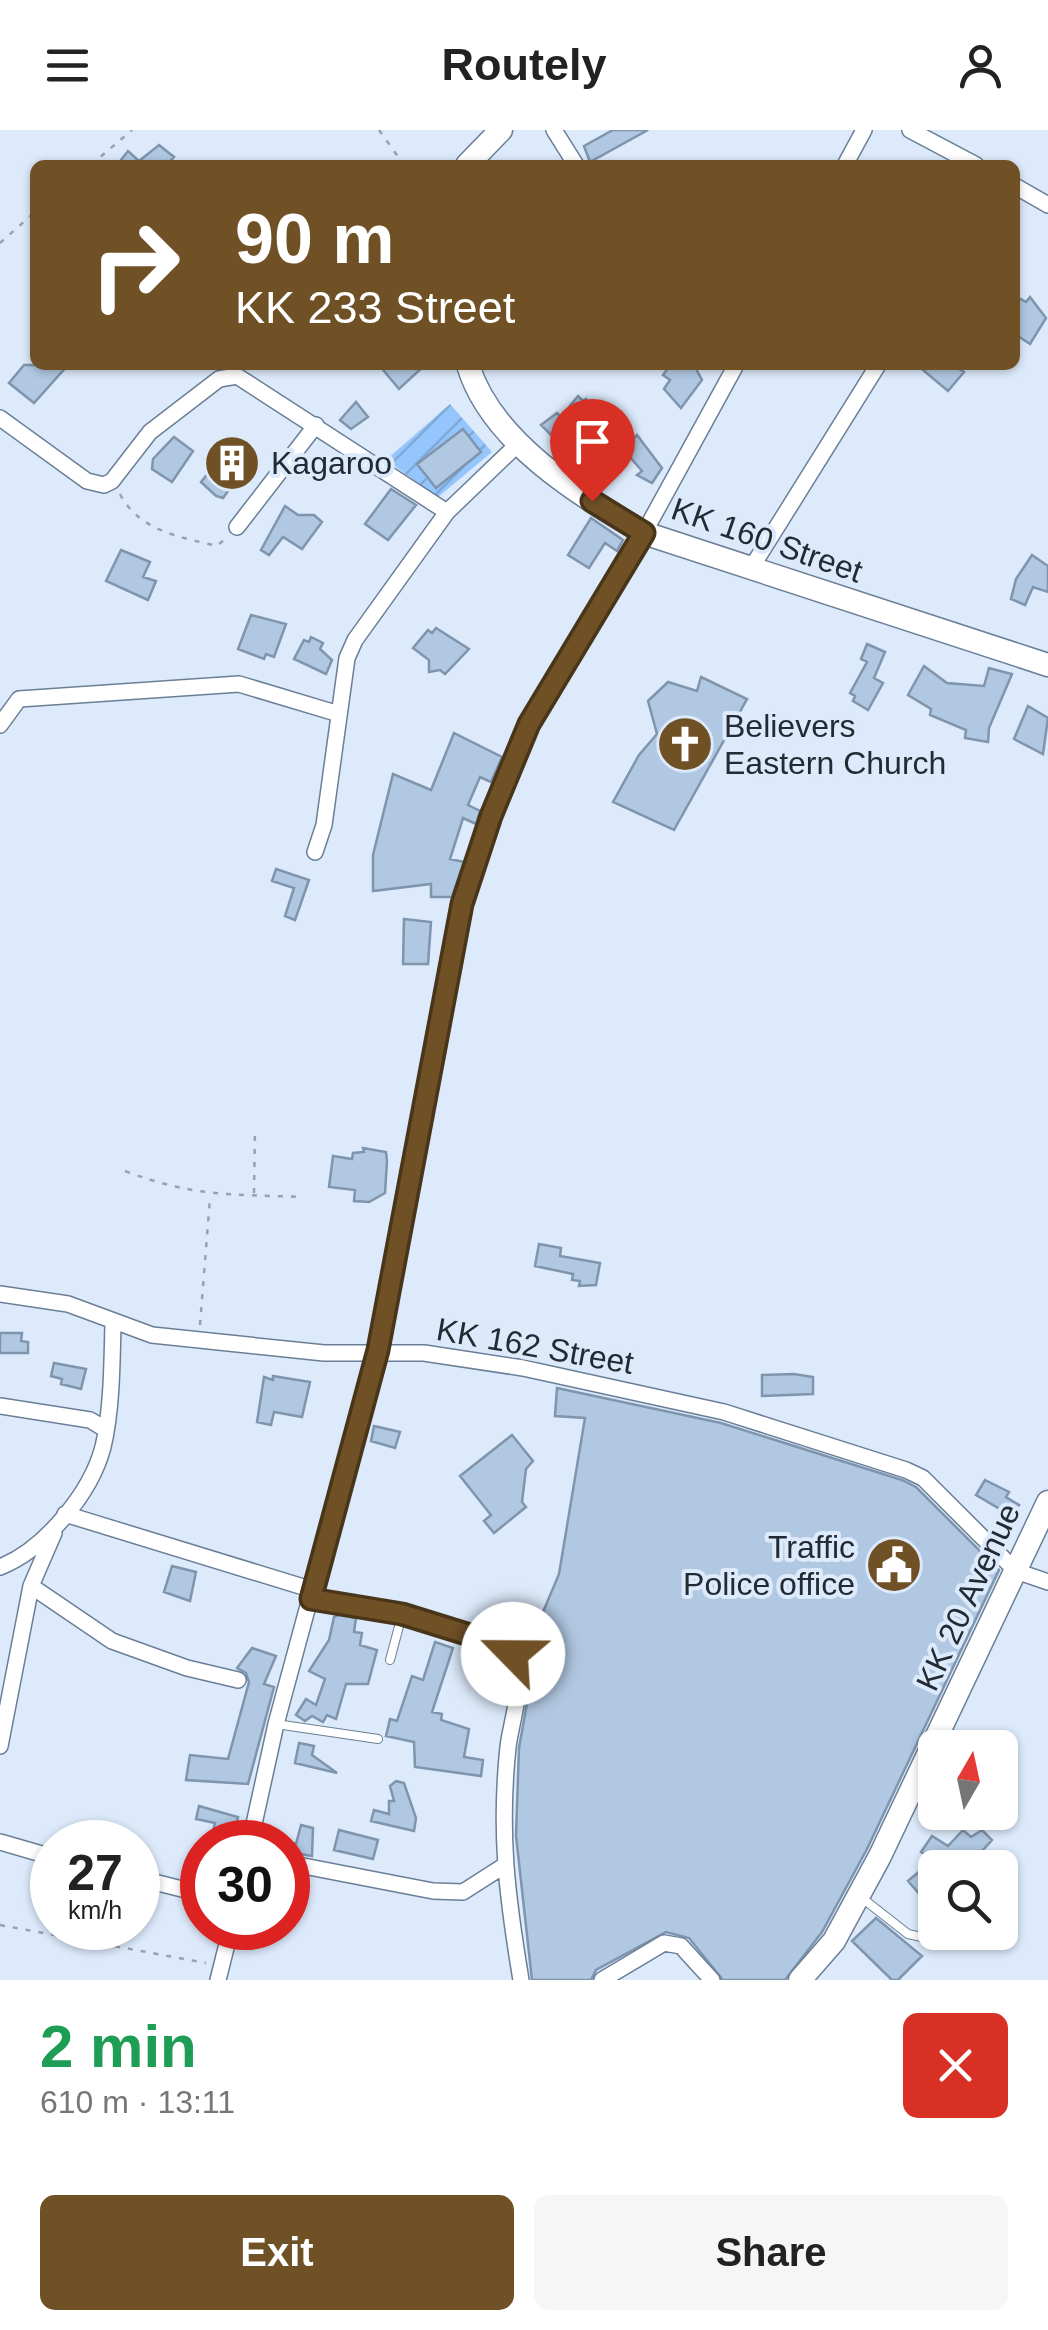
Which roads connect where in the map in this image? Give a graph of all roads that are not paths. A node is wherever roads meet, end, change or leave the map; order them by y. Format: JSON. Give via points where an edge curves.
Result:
{"nodes":[{"id":1,"x":501,"y":130,"type":"edge"},
{"id":2,"x":554,"y":130,"type":"edge"},
{"id":3,"x":864,"y":130,"type":"edge"},
{"id":4,"x":910,"y":130,"type":"edge"},
{"id":5,"x":473,"y":160,"type":"edge"},
{"id":6,"x":573,"y":160,"type":"edge"},
{"id":7,"x":848,"y":160,"type":"edge"},
{"id":8,"x":967,"y":160,"type":"edge"},
{"id":9,"x":1020,"y":189,"type":"edge"},
{"id":10,"x":1048,"y":205,"type":"edge"},
{"id":11,"x":471,"y":370,"type":"edge"},
{"id":12,"x":733,"y":370,"type":"edge"},
{"id":13,"x":875,"y":370,"type":"edge"},
{"id":14,"x":0,"y":418,"type":"edge"},
{"id":15,"x":316,"y":425,"type":"junction"},
{"id":16,"x":520,"y":442,"type":"junction"},
{"id":17,"x":447,"y":512,"type":"junction"},
{"id":18,"x":237,"y":526,"type":"road end"},
{"id":19,"x":644,"y":533,"type":"junction"},
{"id":20,"x":750,"y":570,"type":"junction"},
{"id":21,"x":1048,"y":664,"type":"edge"},
{"id":22,"x":339,"y":714,"type":"junction"},
{"id":23,"x":0,"y":725,"type":"edge"},
{"id":24,"x":316,"y":852,"type":"dead end"},
{"id":25,"x":0,"y":1294,"type":"edge"},
{"id":26,"x":112,"y":1323,"type":"junction"},
{"id":27,"x":378,"y":1350,"type":"junction"},
{"id":28,"x":0,"y":1406,"type":"edge"},
{"id":29,"x":105,"y":1429,"type":"junction"},
{"id":30,"x":1048,"y":1502,"type":"edge"},
{"id":31,"x":65,"y":1514,"type":"junction"},
{"id":32,"x":56,"y":1529,"type":"junction"},
{"id":33,"x":0,"y":1567,"type":"edge"},
{"id":34,"x":1016,"y":1571,"type":"junction"},
{"id":35,"x":1048,"y":1582,"type":"edge"},
{"id":36,"x":31,"y":1586,"type":"junction"},
{"id":37,"x":312,"y":1595,"type":"junction"},
{"id":38,"x":402,"y":1614,"type":"junction"},
{"id":39,"x":390,"y":1660,"type":"dead end"},
{"id":40,"x":238,"y":1680,"type":"dead end"},
{"id":41,"x":276,"y":1724,"type":"junction"},
{"id":42,"x":378,"y":1739,"type":"dead end"},
{"id":43,"x":0,"y":1746,"type":"edge"},
{"id":44,"x":255,"y":1820,"type":"edge"},
{"id":45,"x":0,"y":1842,"type":"edge"},
{"id":46,"x":30,"y":1851,"type":"edge"},
{"id":47,"x":502,"y":1866,"type":"junction"},
{"id":48,"x":310,"y":1867,"type":"edge"},
{"id":49,"x":858,"y":1896,"type":"junction"},
{"id":50,"x":918,"y":1936,"type":"edge"},
{"id":51,"x":521,"y":1980,"type":"edge"},
{"id":52,"x":602,"y":1980,"type":"edge"},
{"id":53,"x":712,"y":1980,"type":"edge"},
{"id":54,"x":800,"y":1980,"type":"edge"}],
"edges":[{"from":1,"to":5,"type":"main road"},
{"from":2,"to":6,"type":"street"},
{"from":3,"to":7,"type":"street"},
{"from":4,"to":8,"type":"street"},
{"from":9,"to":10,"type":"street"},
{"from":11,"to":16,"type":"main road","name":"KK 160 Street"},
{"from":12,"to":19,"type":"street"},
{"from":13,"to":20,"type":"street"},
{"from":14,"to":15,"type":"street","via":[[87,480],[104,485],[150,432],[227,375],[246,378]]},
{"from":15,"to":17,"type":"street"},
{"from":15,"to":18,"type":"street"},
{"from":16,"to":17,"type":"street"},
{"from":16,"to":19,"type":"main road","name":"KK 160 Street"},
{"from":17,"to":22,"type":"street","via":[[355,640]]},
{"from":19,"to":20,"type":"main road","name":"KK 160 Street"},
{"from":19,"to":27,"type":"street","via":[[529,724],[468,886]]},
{"from":20,"to":21,"type":"main road","name":"KK 160 Street"},
{"from":22,"to":23,"type":"street","via":[[239,684],[19,699]]},
{"from":22,"to":24,"type":"street"},
{"from":25,"to":26,"type":"street","name":"KK 162 Street","via":[[68,1304]]},
{"from":26,"to":27,"type":"street","name":"KK 162 Street","via":[[199,1341],[324,1354]]},
{"from":26,"to":29,"type":"street"},
{"from":27,"to":34,"type":"street","name":"KK 162 Street","via":[[523,1368],[676,1400],[906,1470],[923,1478]]},
{"from":27,"to":37,"type":"street"},
{"from":28,"to":29,"type":"street","via":[[90,1420]]},
{"from":29,"to":31,"type":"street","via":[[98,1462]]},
{"from":30,"to":34,"type":"main road","name":"KK 20 Avenue"},
{"from":31,"to":32,"type":"street"},
{"from":31,"to":37,"type":"street"},
{"from":32,"to":33,"type":"street"},
{"from":32,"to":36,"type":"street"},
{"from":34,"to":35,"type":"street"},
{"from":34,"to":49,"type":"main road","name":"KK 20 Avenue"},
{"from":36,"to":40,"type":"street","via":[[112,1641]]},
{"from":36,"to":43,"type":"street"},
{"from":37,"to":38,"type":"street"},
{"from":37,"to":41,"type":"street"},
{"from":38,"to":39,"type":"lane"},
{"from":38,"to":47,"type":"street","via":[[513,1654],[519,1670]]},
{"from":41,"to":42,"type":"lane"},
{"from":41,"to":44,"type":"street"},
{"from":45,"to":46,"type":"street"},
{"from":47,"to":48,"type":"street","via":[[463,1892]]},
{"from":47,"to":51,"type":"street"},
{"from":49,"to":50,"type":"lane"},
{"from":49,"to":54,"type":"main road","name":"KK 20 Avenue","via":[[834,1941]]},
{"from":52,"to":53,"type":"street","via":[[664,1943],[681,1946]]}]}
